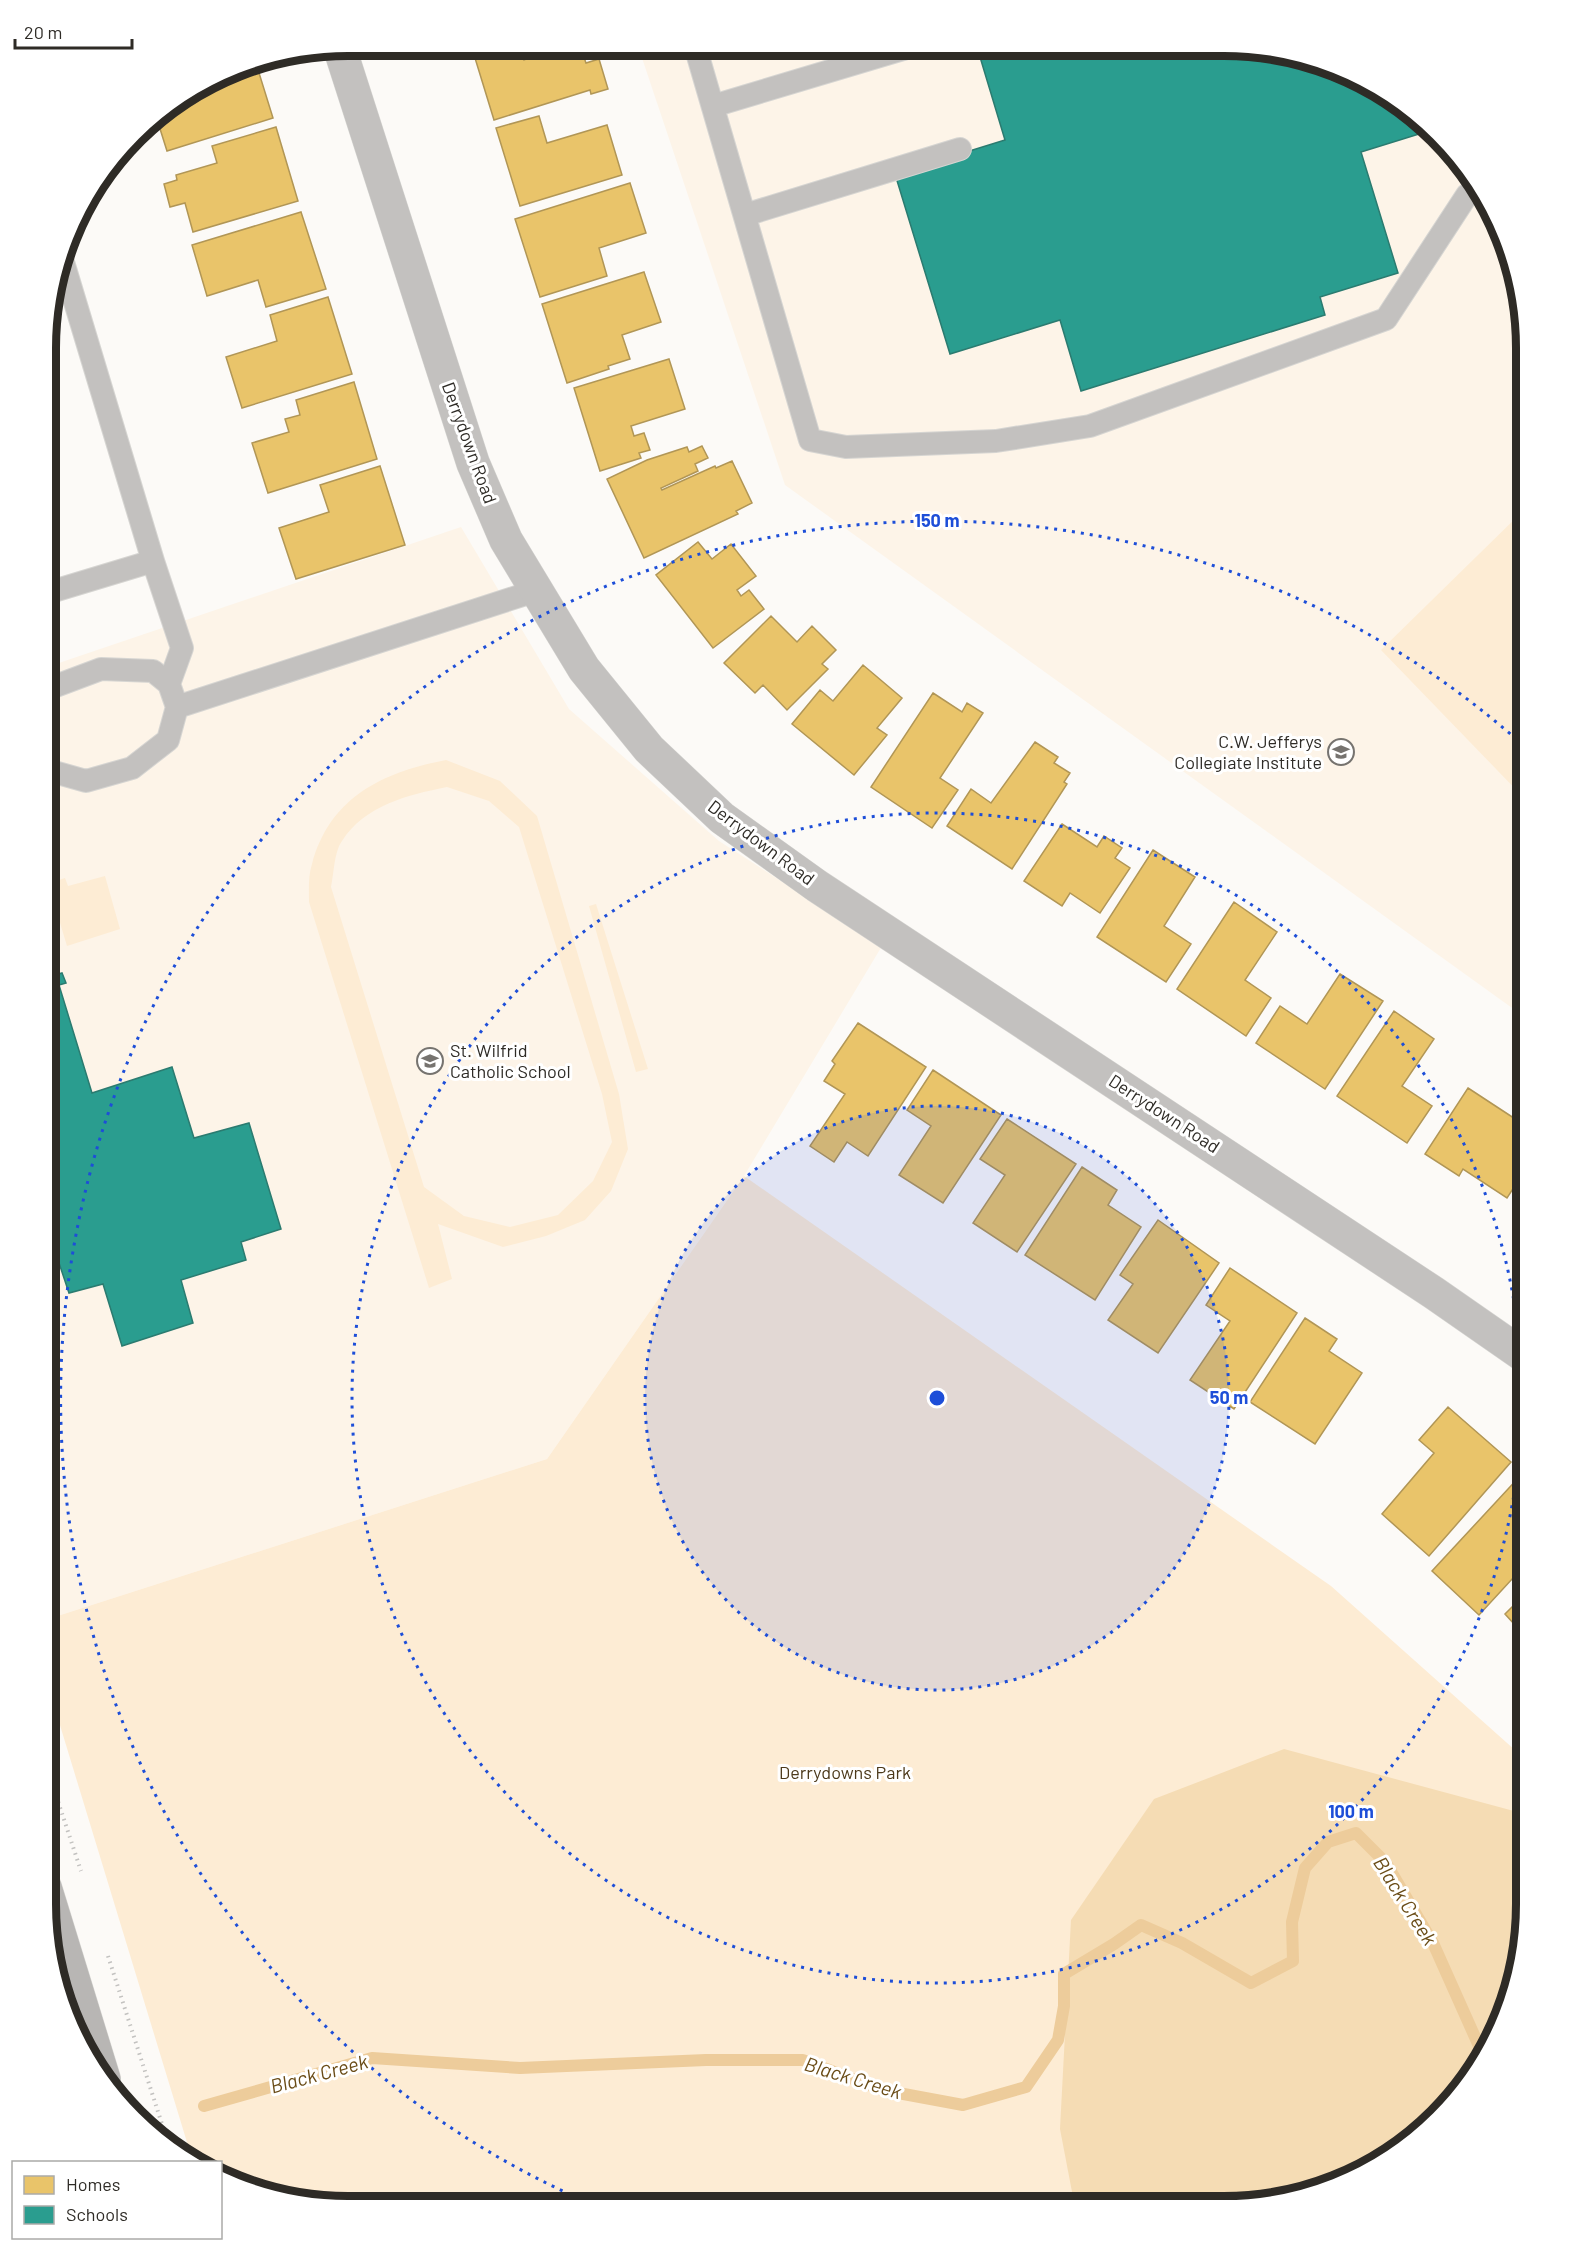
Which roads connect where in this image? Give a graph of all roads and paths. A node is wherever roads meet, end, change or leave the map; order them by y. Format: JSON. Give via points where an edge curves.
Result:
{"nodes":[{"id":1,"x":342,"y":56,"type":"edge"},
{"id":2,"x":698,"y":56,"type":"edge"},
{"id":3,"x":880,"y":56,"type":"edge"},
{"id":4,"x":713,"y":106,"type":"junction"},
{"id":5,"x":960,"y":149,"type":"dead end"},
{"id":6,"x":1467,"y":195,"type":"dead end"},
{"id":7,"x":745,"y":215,"type":"junction"},
{"id":8,"x":66,"y":270,"type":"edge"},
{"id":9,"x":153,"y":561,"type":"junction"},
{"id":10,"x":56,"y":590,"type":"edge"},
{"id":11,"x":535,"y":591,"type":"junction"},
{"id":12,"x":169,"y":684,"type":"junction"},
{"id":13,"x":56,"y":686,"type":"edge"},
{"id":14,"x":177,"y":707,"type":"junction"},
{"id":15,"x":56,"y":772,"type":"edge"},
{"id":16,"x":1516,"y":1350,"type":"edge"},
{"id":17,"x":56,"y":1923,"type":"edge"},
{"id":18,"x":95,"y":2050,"type":"edge"}],
"edges":[{"from":1,"to":11,"type":"street","name":"Derrydown Road","via":[[473,463],[506,540]]},
{"from":2,"to":4,"type":"lane"},
{"from":3,"to":4,"type":"lane"},
{"from":4,"to":7,"type":"lane"},
{"from":5,"to":7,"type":"lane"},
{"from":6,"to":7,"type":"lane","via":[[1386,319],[1089,426],[996,441],[846,447],[810,440]]},
{"from":8,"to":9,"type":"lane"},
{"from":9,"to":10,"type":"lane"},
{"from":9,"to":12,"type":"lane","via":[[182,648]]},
{"from":11,"to":14,"type":"lane"},
{"from":11,"to":16,"type":"street","name":"Derrydown Road","via":[[584,669],[649,749],[722,818]]},
{"from":12,"to":13,"type":"lane","via":[[153,671],[101,669]]},
{"from":12,"to":14,"type":"lane"},
{"from":14,"to":15,"type":"lane","via":[[168,741],[132,768],[86,780]]},
{"from":17,"to":18,"type":"main road"}]}
